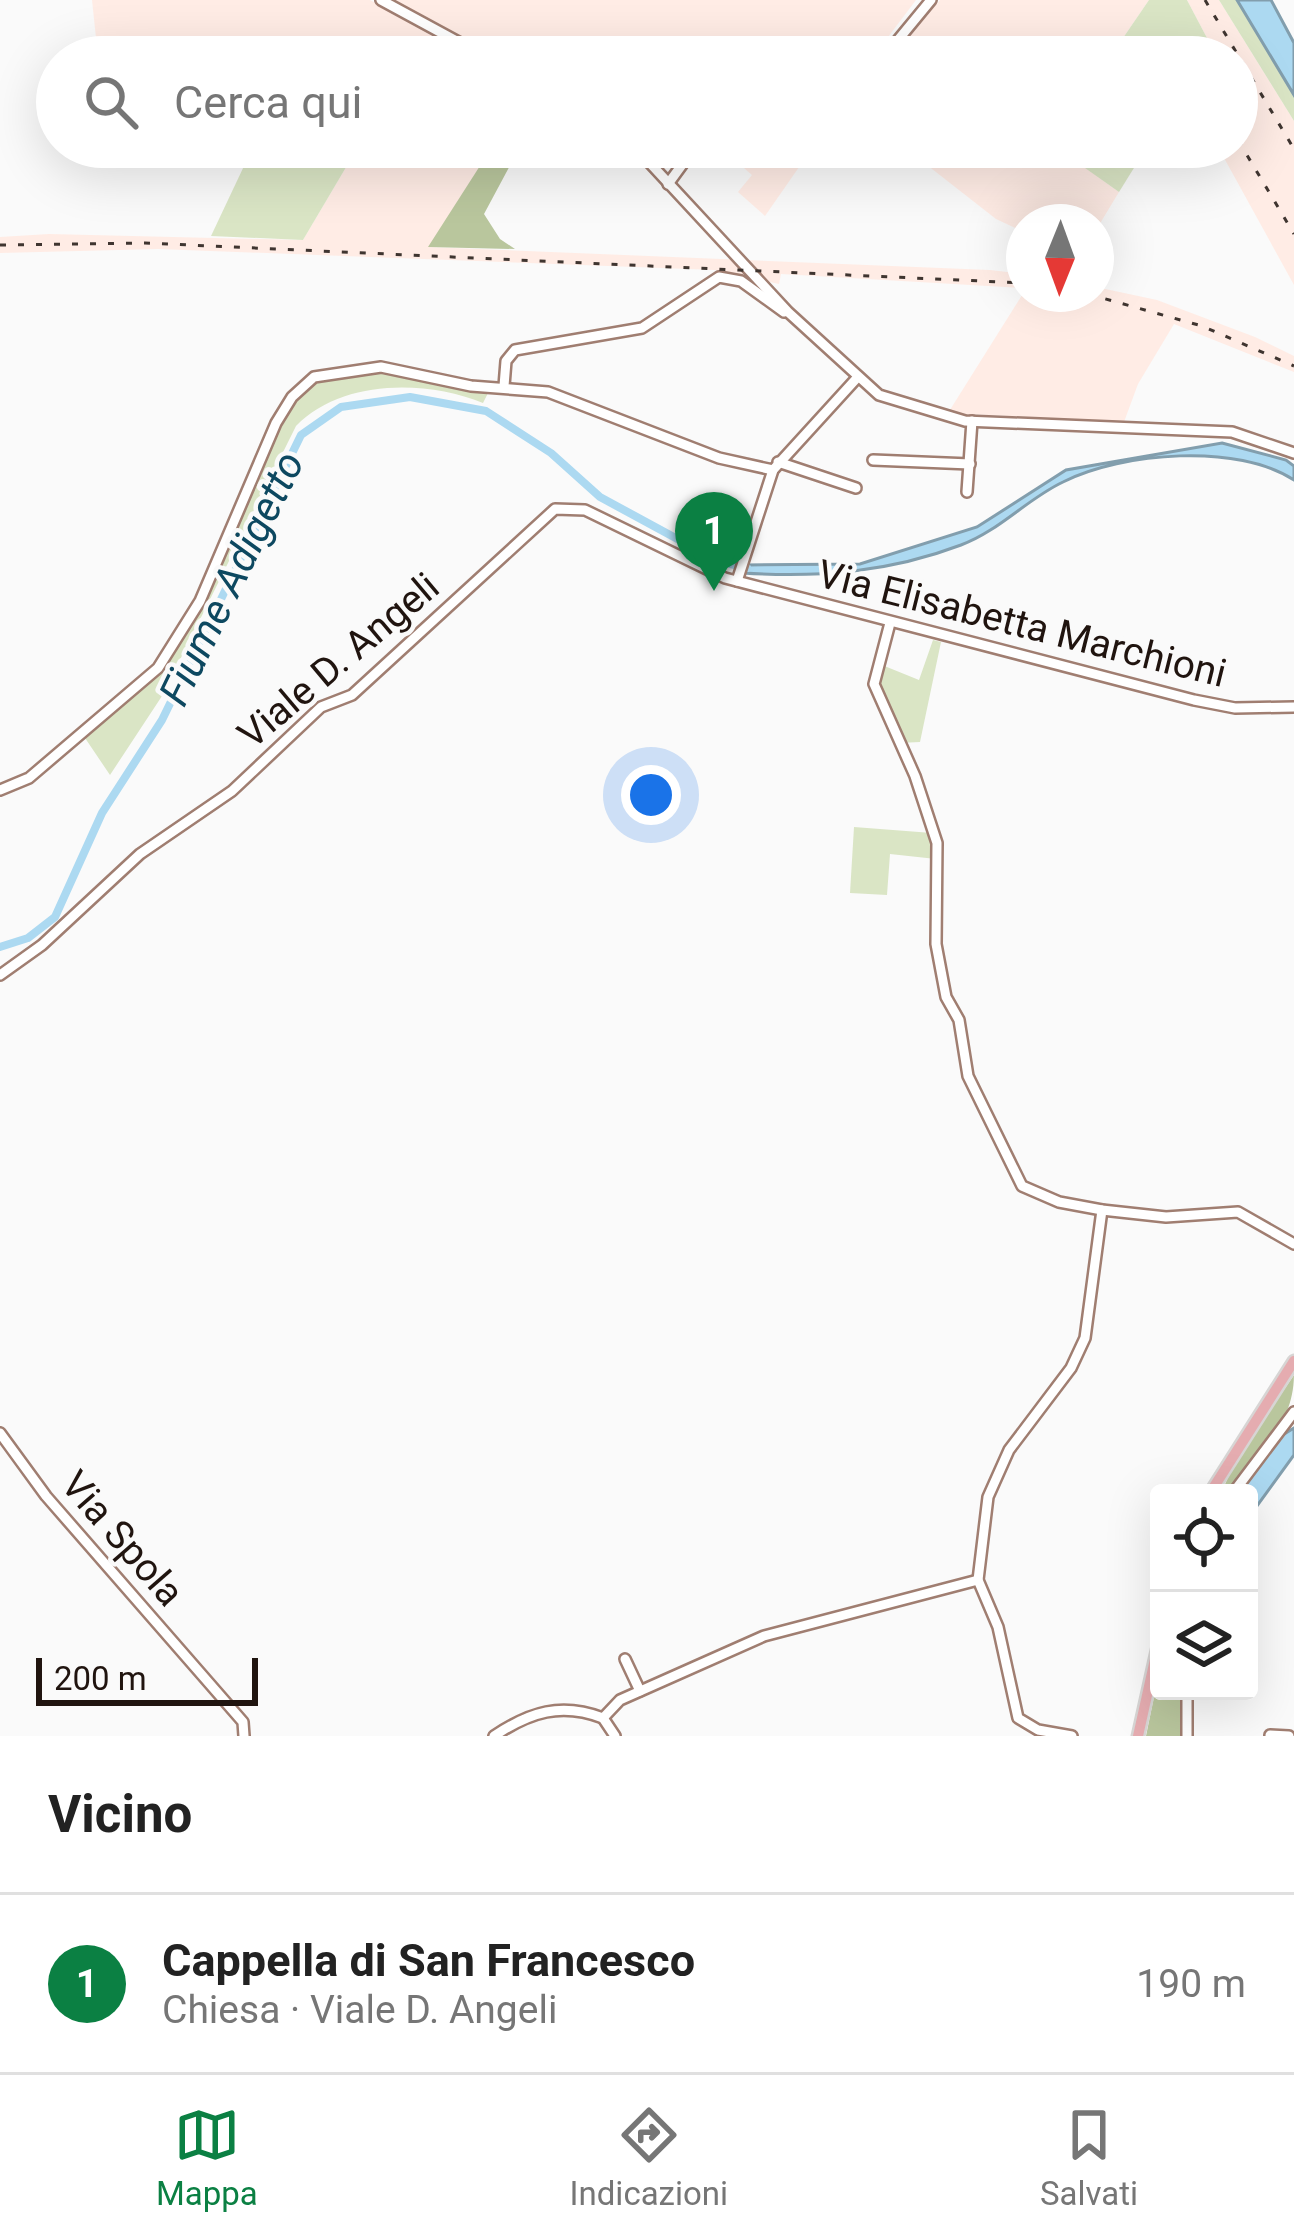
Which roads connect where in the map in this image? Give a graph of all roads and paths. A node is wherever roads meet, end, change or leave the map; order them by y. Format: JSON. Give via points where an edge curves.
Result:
{"nodes":[{"id":1,"x":382,"y":0,"type":"edge"},
{"id":2,"x":931,"y":0,"type":"edge"},
{"id":3,"x":448,"y":36,"type":"edge"},
{"id":4,"x":901,"y":36,"type":"edge"},
{"id":5,"x":653,"y":168,"type":"edge"},
{"id":6,"x":680,"y":168,"type":"edge"},
{"id":7,"x":668,"y":184,"type":"junction"},
{"id":8,"x":788,"y":312,"type":"junction"},
{"id":9,"x":856,"y":379,"type":"junction"},
{"id":10,"x":504,"y":386,"type":"junction"},
{"id":11,"x":972,"y":422,"type":"junction"},
{"id":12,"x":1294,"y":453,"type":"edge"},
{"id":13,"x":873,"y":460,"type":"dead end"},
{"id":14,"x":970,"y":464,"type":"junction"},
{"id":15,"x":776,"y":466,"type":"junction"},
{"id":16,"x":856,"y":488,"type":"dead end"},
{"id":17,"x":967,"y":492,"type":"dead end"},
{"id":18,"x":738,"y":578,"type":"junction"},
{"id":19,"x":890,"y":623,"type":"junction"},
{"id":20,"x":1294,"y":706,"type":"edge"},
{"id":21,"x":0,"y":790,"type":"edge"},
{"id":22,"x":0,"y":975,"type":"edge"},
{"id":23,"x":1102,"y":1210,"type":"junction"},
{"id":24,"x":1294,"y":1244,"type":"edge"},
{"id":25,"x":1294,"y":1360,"type":"edge"},
{"id":26,"x":1294,"y":1412,"type":"edge"},
{"id":27,"x":0,"y":1433,"type":"edge"},
{"id":28,"x":1216,"y":1484,"type":"edge"},
{"id":29,"x":1240,"y":1484,"type":"edge"},
{"id":30,"x":978,"y":1580,"type":"junction"},
{"id":31,"x":625,"y":1659,"type":"dead end"},
{"id":32,"x":1150,"y":1682,"type":"edge"},
{"id":33,"x":640,"y":1691,"type":"junction"},
{"id":34,"x":1187,"y":1700,"type":"edge"},
{"id":35,"x":603,"y":1718,"type":"junction"},
{"id":36,"x":1270,"y":1735,"type":"edge"},
{"id":37,"x":244,"y":1736,"type":"edge"},
{"id":38,"x":494,"y":1736,"type":"edge"},
{"id":39,"x":615,"y":1736,"type":"edge"},
{"id":40,"x":1072,"y":1736,"type":"edge"},
{"id":41,"x":1138,"y":1736,"type":"edge"},
{"id":42,"x":1187,"y":1736,"type":"edge"},
{"id":43,"x":1289,"y":1736,"type":"edge"}],
"edges":[{"from":1,"to":3,"type":"street"},
{"from":2,"to":4,"type":"street"},
{"from":5,"to":7,"type":"street"},
{"from":6,"to":7,"type":"street"},
{"from":7,"to":8,"type":"street"},
{"from":8,"to":9,"type":"street"},
{"from":8,"to":10,"type":"street","via":[[741,281],[719,277],[641,328],[515,350]]},
{"from":9,"to":11,"type":"street","via":[[910,407]]},
{"from":9,"to":15,"type":"street"},
{"from":10,"to":15,"type":"street","via":[[548,392],[719,458]]},
{"from":10,"to":21,"type":"street","via":[[381,367],[314,377],[276,423],[200,601],[158,668],[29,778]]},
{"from":11,"to":12,"type":"street","via":[[1232,432]]},
{"from":11,"to":14,"type":"street"},
{"from":13,"to":14,"type":"street"},
{"from":14,"to":17,"type":"street"},
{"from":15,"to":16,"type":"street"},
{"from":15,"to":18,"type":"street"},
{"from":18,"to":19,"type":"street","name":"Via Elisabetta Marchioni"},
{"from":18,"to":22,"type":"street","name":"Viale D. Angeli","via":[[585,510],[555,508],[352,695],[321,707],[232,791],[140,854]]},
{"from":19,"to":20,"type":"street","name":"Via Elisabetta Marchioni","via":[[1194,700]]},
{"from":19,"to":23,"type":"street","via":[[874,684],[937,843],[936,944],[968,1076],[1022,1186]]},
{"from":23,"to":24,"type":"street","via":[[1166,1217],[1238,1212]]},
{"from":23,"to":30,"type":"street","via":[[1085,1338],[998,1470]]},
{"from":25,"to":28,"type":"main road"},
{"from":26,"to":29,"type":"street"},
{"from":27,"to":37,"type":"street","name":"Via Spola","via":[[243,1721]]},
{"from":30,"to":33,"type":"street","via":[[764,1636]]},
{"from":30,"to":40,"type":"street","via":[[1018,1718]]},
{"from":31,"to":33,"type":"street"},
{"from":32,"to":41,"type":"main road"},
{"from":33,"to":35,"type":"street"},
{"from":34,"to":42,"type":"street"},
{"from":35,"to":38,"type":"street","via":[[550,1709]]},
{"from":35,"to":39,"type":"street"},
{"from":36,"to":43,"type":"street"}]}
